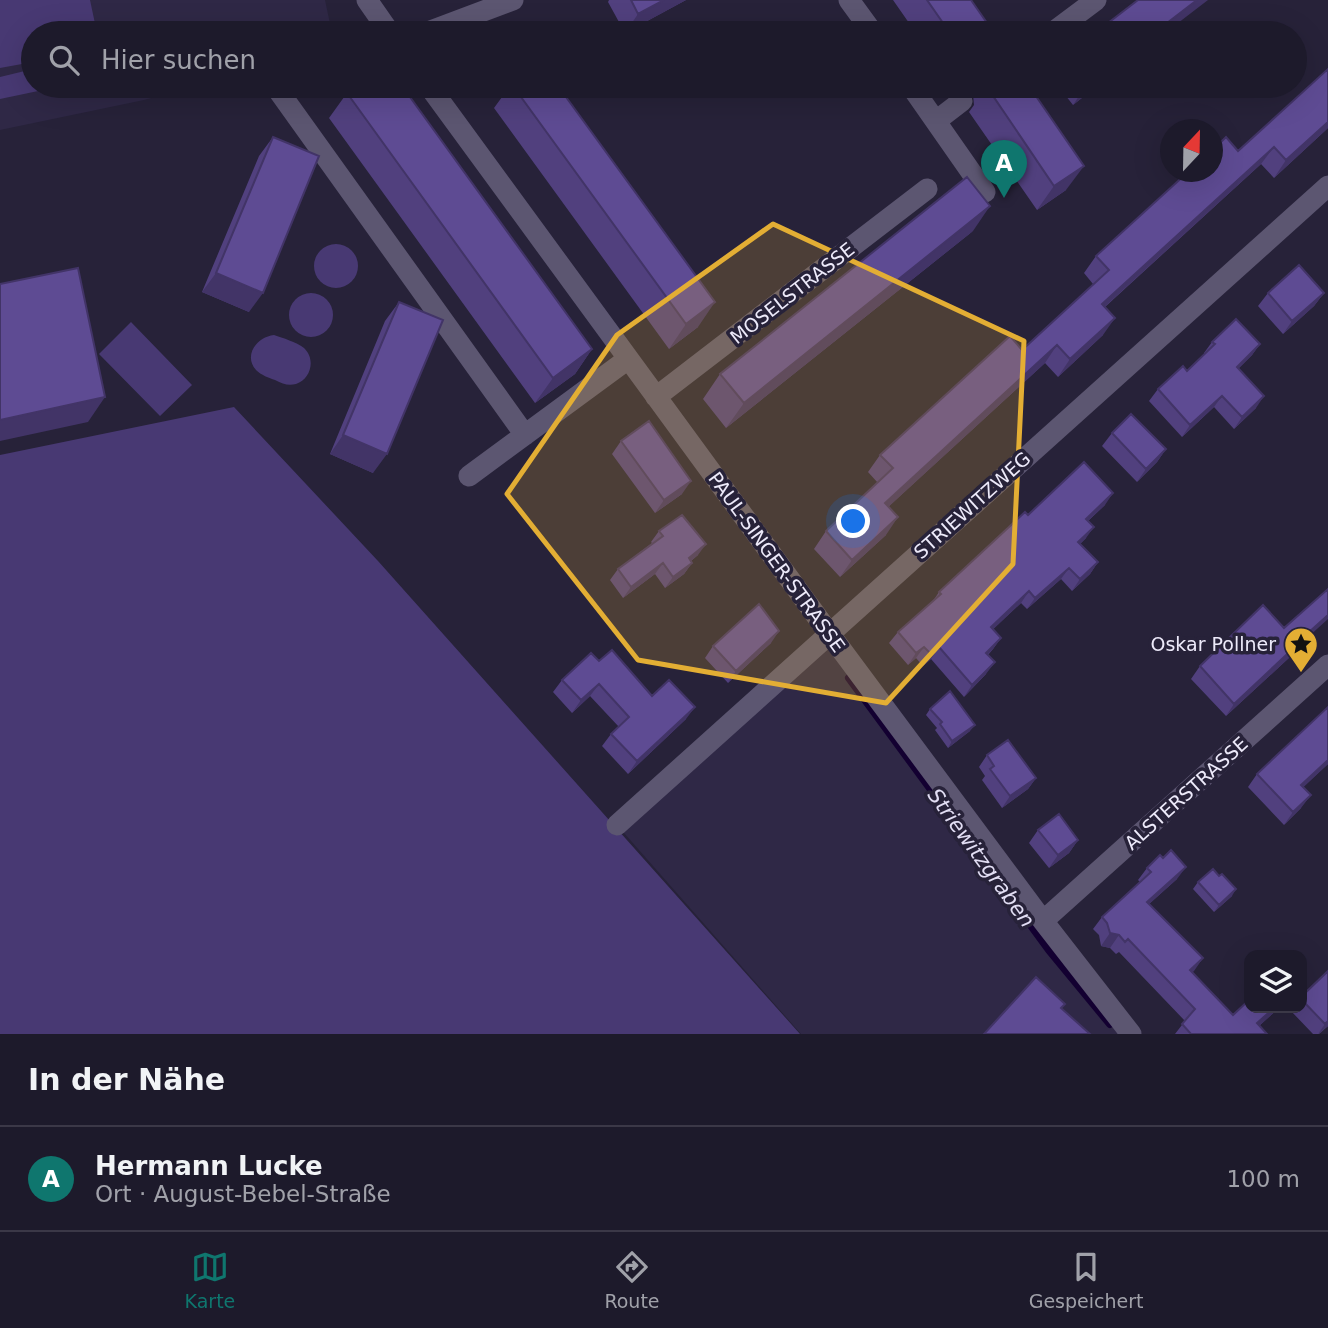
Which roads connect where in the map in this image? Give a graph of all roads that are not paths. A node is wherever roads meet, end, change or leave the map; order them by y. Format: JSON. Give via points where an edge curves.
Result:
{"nodes":[{"id":1,"x":367,"y":0,"type":"edge"},
{"id":2,"x":513,"y":0,"type":"edge"},
{"id":3,"x":849,"y":0,"type":"edge"},
{"id":4,"x":1096,"y":0,"type":"edge"},
{"id":5,"x":382,"y":21,"type":"edge"},
{"id":6,"x":457,"y":21,"type":"edge"},
{"id":7,"x":864,"y":21,"type":"edge"},
{"id":8,"x":1068,"y":21,"type":"edge"},
{"id":9,"x":284,"y":98,"type":"edge"},
{"id":10,"x":438,"y":98,"type":"edge"},
{"id":11,"x":920,"y":98,"type":"edge"},
{"id":12,"x":962,"y":101,"type":"dead end"},
{"id":13,"x":936,"y":121,"type":"junction"},
{"id":14,"x":1328,"y":186,"type":"edge"},
{"id":15,"x":927,"y":189,"type":"dead end"},
{"id":16,"x":985,"y":192,"type":"dead end"},
{"id":17,"x":628,"y":359,"type":"junction"},
{"id":18,"x":656,"y":397,"type":"junction"},
{"id":19,"x":525,"y":435,"type":"junction"},
{"id":20,"x":470,"y":476,"type":"dead end"},
{"id":21,"x":828,"y":633,"type":"junction"},
{"id":22,"x":1328,"y":665,"type":"edge"},
{"id":23,"x":617,"y":825,"type":"dead end"},
{"id":24,"x":1043,"y":921,"type":"junction"},
{"id":25,"x":1130,"y":1034,"type":"edge"}],
"edges":[{"from":1,"to":5,"type":"street"},
{"from":2,"to":6,"type":"street"},
{"from":3,"to":7,"type":"street"},
{"from":4,"to":8,"type":"street"},
{"from":9,"to":19,"type":"street"},
{"from":10,"to":17,"type":"street","name":"PAUL-SINGER-STRASSE"},
{"from":11,"to":13,"type":"street"},
{"from":12,"to":13,"type":"street"},
{"from":13,"to":16,"type":"street"},
{"from":14,"to":21,"type":"street","name":"STRIEWITZWEG"},
{"from":15,"to":18,"type":"street","name":"MOSELSTRASSE"},
{"from":17,"to":18,"type":"street","name":"PAUL-SINGER-STRASSE"},
{"from":17,"to":19,"type":"street"},
{"from":18,"to":21,"type":"street","name":"PAUL-SINGER-STRASSE"},
{"from":19,"to":20,"type":"street"},
{"from":21,"to":23,"type":"street","name":"STRIEWITZWEG"},
{"from":21,"to":24,"type":"street","name":"PAUL-SINGER-STRASSE"},
{"from":22,"to":24,"type":"street","name":"ALSTERSTRASSE"},
{"from":24,"to":25,"type":"street","name":"PAUL-SINGER-STRASSE"}]}
